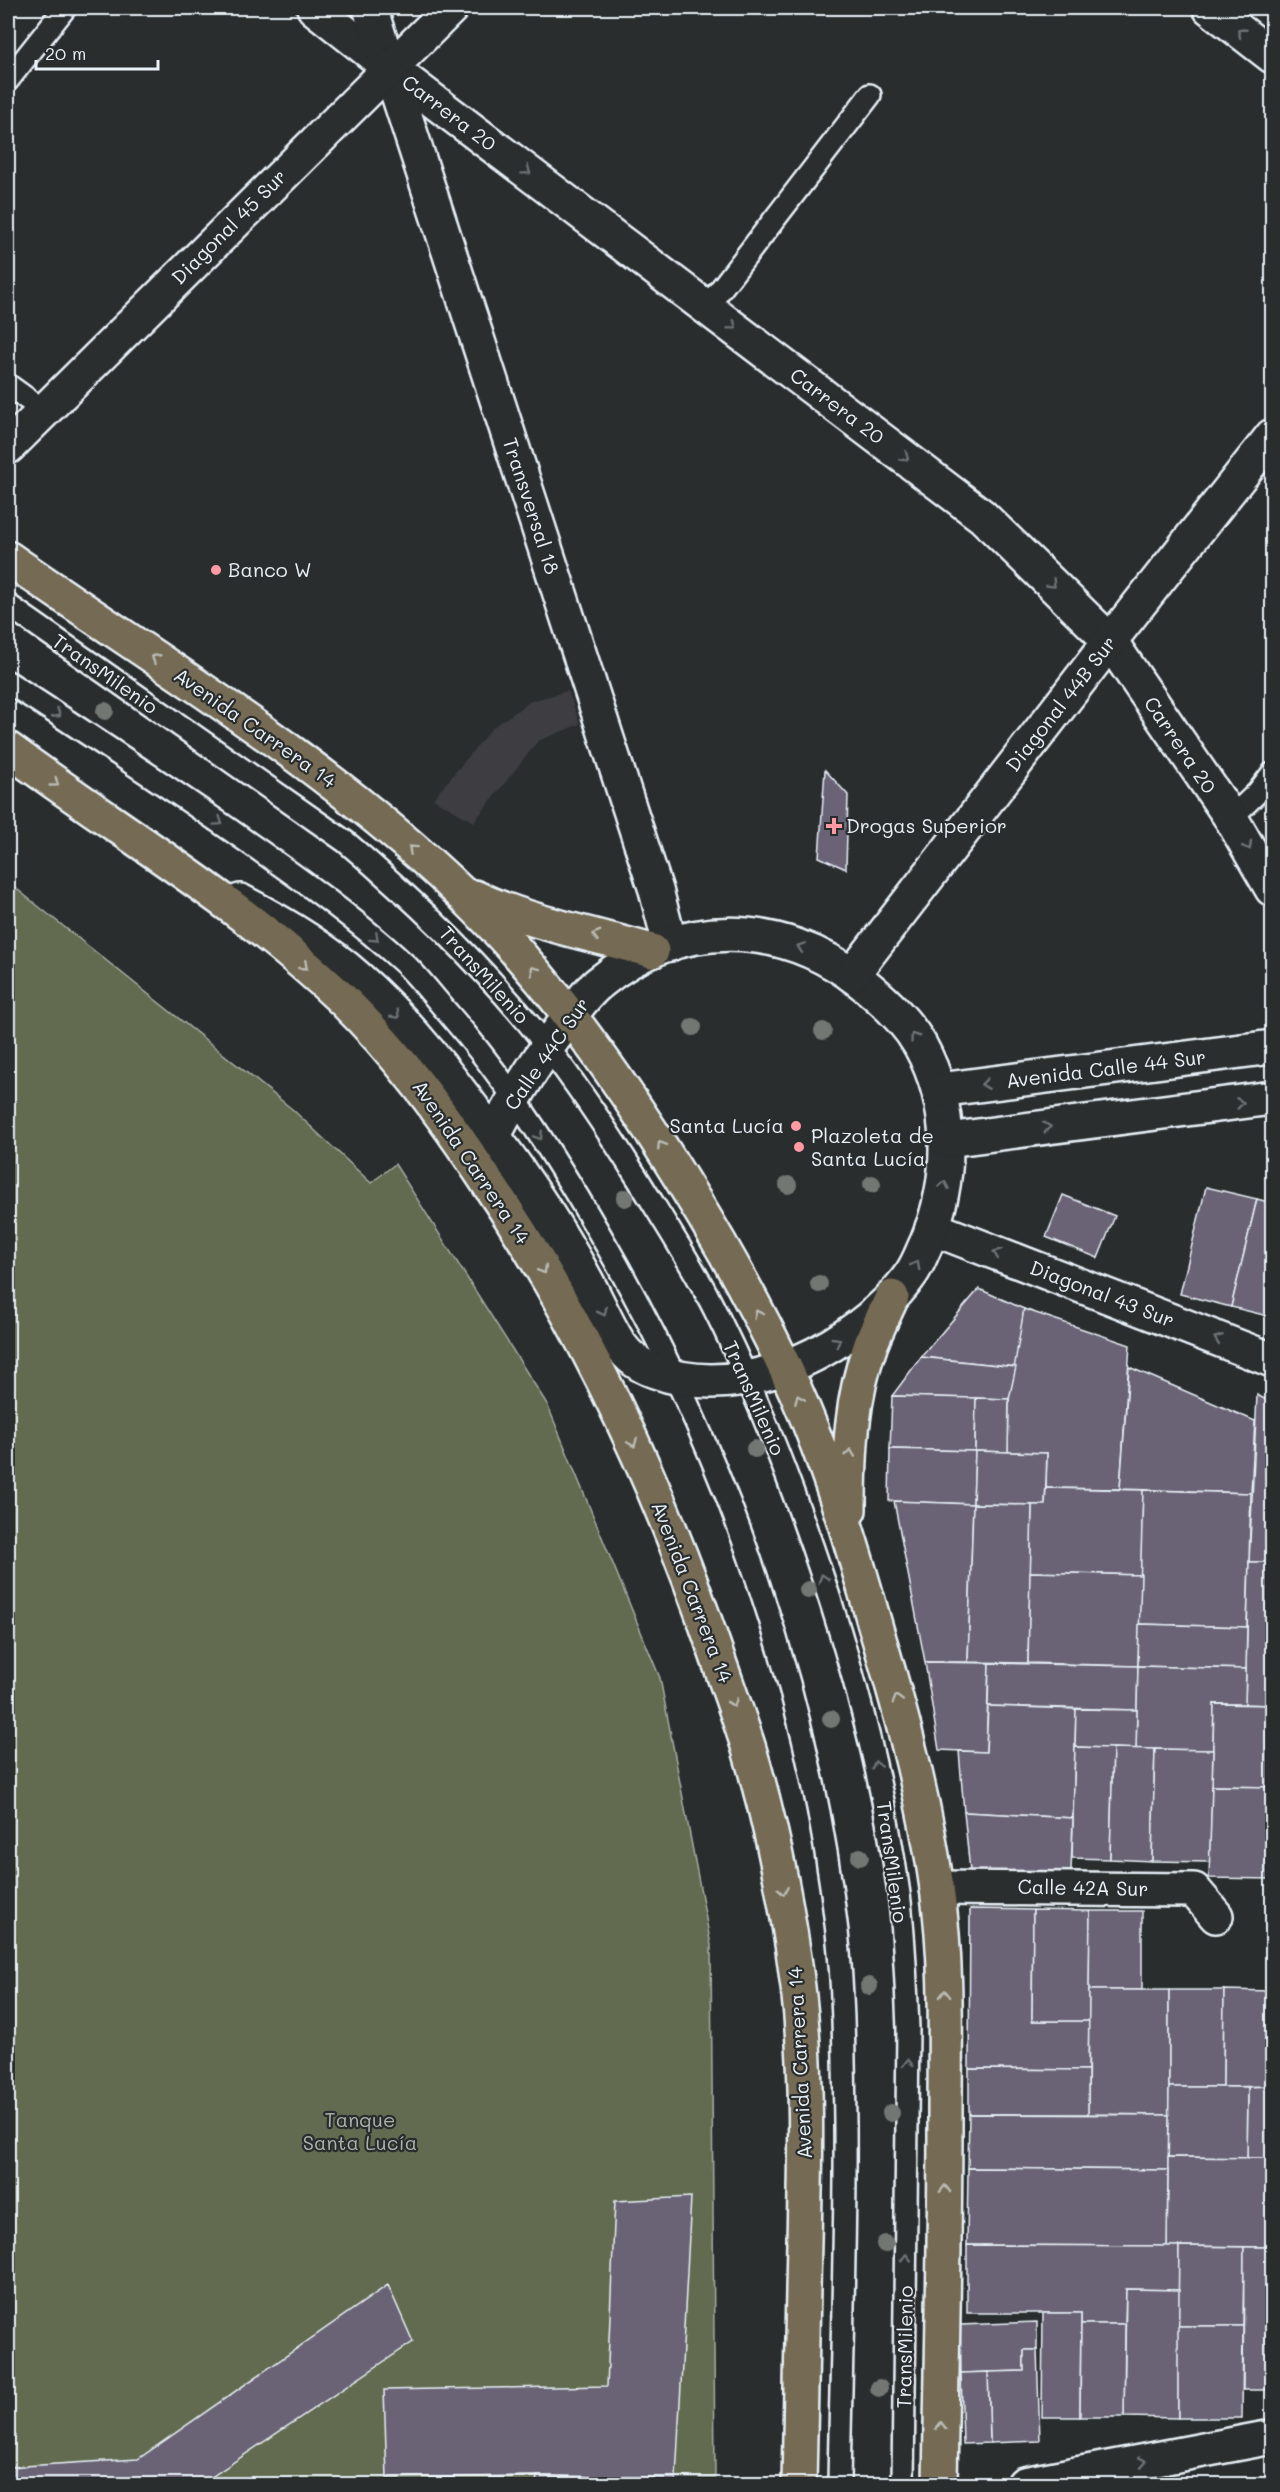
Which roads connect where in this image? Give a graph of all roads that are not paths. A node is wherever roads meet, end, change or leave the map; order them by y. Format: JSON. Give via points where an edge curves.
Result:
{"nodes":[{"id":1,"x":65,"y":8,"type":"edge"},
{"id":2,"x":314,"y":8,"type":"edge"},
{"id":3,"x":370,"y":8,"type":"edge"},
{"id":4,"x":451,"y":8,"type":"edge"},
{"id":5,"x":1210,"y":8,"type":"edge"},
{"id":6,"x":1272,"y":56,"type":"edge"},
{"id":7,"x":390,"y":68,"type":"junction"},
{"id":8,"x":8,"y":80,"type":"edge"},
{"id":9,"x":870,"y":95,"type":"dead end"},
{"id":10,"x":706,"y":307,"type":"junction"},
{"id":11,"x":8,"y":385,"type":"edge"},
{"id":12,"x":44,"y":411,"type":"junction"},
{"id":13,"x":1272,"y":436,"type":"edge"},
{"id":14,"x":8,"y":447,"type":"edge"},
{"id":15,"x":8,"y":558,"type":"edge"},
{"id":16,"x":8,"y":605,"type":"edge"},
{"id":17,"x":1110,"y":641,"type":"junction"},
{"id":18,"x":8,"y":682,"type":"edge"},
{"id":19,"x":8,"y":749,"type":"edge"},
{"id":20,"x":1272,"y":774,"type":"edge"},
{"id":21,"x":1231,"y":818,"type":"junction"},
{"id":22,"x":174,"y":867,"type":"junction"},
{"id":23,"x":456,"y":888,"type":"junction"},
{"id":24,"x":1272,"y":889,"type":"edge"},
{"id":25,"x":661,"y":948,"type":"junction"},
{"id":26,"x":852,"y":975,"type":"junction"},
{"id":27,"x":571,"y":1015,"type":"junction"},
{"id":28,"x":548,"y":1047,"type":"junction"},
{"id":29,"x":1272,"y":1047,"type":"edge"},
{"id":30,"x":939,"y":1090,"type":"junction"},
{"id":31,"x":513,"y":1098,"type":"junction"},
{"id":32,"x":1272,"y":1098,"type":"edge"},
{"id":33,"x":493,"y":1135,"type":"junction"},
{"id":34,"x":947,"y":1140,"type":"junction"},
{"id":35,"x":478,"y":1167,"type":"junction"},
{"id":36,"x":932,"y":1228,"type":"junction"},
{"id":37,"x":892,"y":1298,"type":"junction"},
{"id":38,"x":1272,"y":1360,"type":"edge"},
{"id":39,"x":785,"y":1366,"type":"junction"},
{"id":40,"x":674,"y":1377,"type":"junction"},
{"id":41,"x":746,"y":1377,"type":"junction"},
{"id":42,"x":848,"y":1533,"type":"junction"},
{"id":43,"x":937,"y":1888,"type":"junction"},
{"id":44,"x":1216,"y":1916,"type":"dead end"},
{"id":45,"x":1272,"y":2437,"type":"edge"},
{"id":46,"x":799,"y":2484,"type":"edge"},
{"id":47,"x":839,"y":2484,"type":"edge"},
{"id":48,"x":903,"y":2484,"type":"edge"},
{"id":49,"x":940,"y":2484,"type":"edge"},
{"id":50,"x":1024,"y":2484,"type":"edge"}],
"edges":[{"from":1,"to":8,"type":"lane"},
{"from":2,"to":7,"type":"street","name":"Carrera 20"},
{"from":3,"to":7,"type":"street","name":"Transversal 18"},
{"from":4,"to":7,"type":"street","name":"Diagonal 45 Sur"},
{"from":6,"to":5,"type":"street","one_way":true},
{"from":7,"to":10,"type":"street","name":"Carrera 20","one_way":true},
{"from":7,"to":12,"type":"street","name":"Diagonal 45 Sur"},
{"from":7,"to":25,"type":"street","name":"Transversal 18","via":[[656,890]]},
{"from":9,"to":10,"type":"lane"},
{"from":10,"to":17,"type":"street","name":"Carrera 20","one_way":true,"via":[[982,516]]},
{"from":11,"to":12,"type":"lane"},
{"from":12,"to":14,"type":"street","name":"Diagonal 45 Sur"},
{"from":13,"to":17,"type":"street","name":"Diagonal 44B Sur"},
{"from":23,"to":15,"type":"main road","name":"Avenida Carrera 14","one_way":true,"via":[[365,807],[301,758]]},
{"from":16,"to":28,"type":"lane","name":"TransMilenio","via":[[346,842],[452,938]]},
{"from":17,"to":21,"type":"street","name":"Carrera 20"},
{"from":17,"to":26,"type":"street","name":"Diagonal 44B Sur"},
{"from":18,"to":31,"type":"lane","one_way":true,"via":[[171,788],[338,906],[410,969],[472,1041]]},
{"from":19,"to":22,"type":"main road","name":"Avenida Carrera 14","one_way":true},
{"from":20,"to":21,"type":"lane"},
{"from":21,"to":24,"type":"street","name":"Carrera 20","one_way":true},
{"from":22,"to":33,"type":"street","name":"Avenida Carrera 14","one_way":true,"via":[[291,930],[358,978],[404,1023]]},
{"from":22,"to":35,"type":"main road","name":"Avenida Carrera 14","one_way":true,"via":[[254,923],[340,997],[418,1083]]},
{"from":25,"to":23,"type":"main road","one_way":true,"via":[[547,924],[502,910]]},
{"from":27,"to":23,"type":"main road","name":"Avenida Carrera 14","one_way":true,"via":[[518,950]]},
{"from":26,"to":25,"type":"street","name":"Calle 44C Sur","one_way":true,"via":[[820,954],[784,940],[746,933],[708,935]]},
{"from":25,"to":27,"type":"street","name":"Calle 44C Sur","via":[[632,960],[599,983]]},
{"from":30,"to":26,"type":"street","name":"Calle 44C Sur","one_way":true,"via":[[920,1044],[890,1005]]},
{"from":27,"to":28,"type":"street","name":"Calle 44C Sur"},
{"from":39,"to":27,"type":"main road","name":"Avenida Carrera 14","one_way":true,"via":[[745,1288],[653,1132]]},
{"from":28,"to":31,"type":"street","name":"Calle 44C Sur"},
{"from":28,"to":41,"type":"lane","name":"TransMilenio","via":[[606,1127],[704,1288]]},
{"from":29,"to":30,"type":"street","name":"Avenida Calle 44 Sur","one_way":true},
{"from":30,"to":34,"type":"street","name":"Calle 44C Sur"},
{"from":31,"to":33,"type":"street","name":"Calle 44C Sur"},
{"from":31,"to":40,"type":"lane","one_way":true,"via":[[576,1193]]},
{"from":34,"to":32,"type":"street","one_way":true},
{"from":33,"to":35,"type":"street","name":"Calle 44C Sur"},
{"from":33,"to":40,"type":"street","name":"Avenida Carrera 14","one_way":true,"via":[[556,1228],[621,1346],[651,1370]]},
{"from":36,"to":34,"type":"street","name":"Calle 44C Sur","one_way":true,"via":[[947,1170]]},
{"from":35,"to":46,"type":"main road","name":"Avenida Carrera 14","one_way":true,"via":[[563,1302],[632,1440],[696,1594],[749,1750],[776,1854],[798,1991],[804,2066],[806,2176]]},
{"from":37,"to":36,"type":"street","name":"Calle 44C Sur","one_way":true,"via":[[915,1269]]},
{"from":38,"to":36,"type":"street","name":"Diagonal 43 Sur","one_way":true},
{"from":39,"to":37,"type":"street","name":"Calle 44C Sur","one_way":true,"via":[[817,1353],[857,1329]]},
{"from":42,"to":37,"type":"main road","one_way":true,"via":[[855,1404],[871,1345]]},
{"from":39,"to":41,"type":"street","name":"Avenida Carrera 14"},
{"from":42,"to":39,"type":"main road","name":"Avenida Carrera 14","one_way":true,"via":[[818,1444]]},
{"from":40,"to":41,"type":"street","name":"Avenida Carrera 14","via":[[726,1381]]},
{"from":40,"to":47,"type":"lane","via":[[711,1458],[774,1634],[820,1819],[836,1922],[844,2046],[845,2156]]},
{"from":48,"to":41,"type":"lane","name":"TransMilenio","one_way":true,"via":[[908,2029],[899,1898],[880,1782],[847,1652],[802,1514]]},
{"from":43,"to":42,"type":"main road","name":"Avenida Carrera 14","one_way":true,"via":[[911,1746]]},
{"from":43,"to":44,"type":"street","name":"Calle 42A Sur","via":[[1194,1890]]},
{"from":49,"to":43,"type":"main road","name":"Avenida Carrera 14","one_way":true,"via":[[945,1992]]},
{"from":50,"to":45,"type":"street","one_way":true}]}
